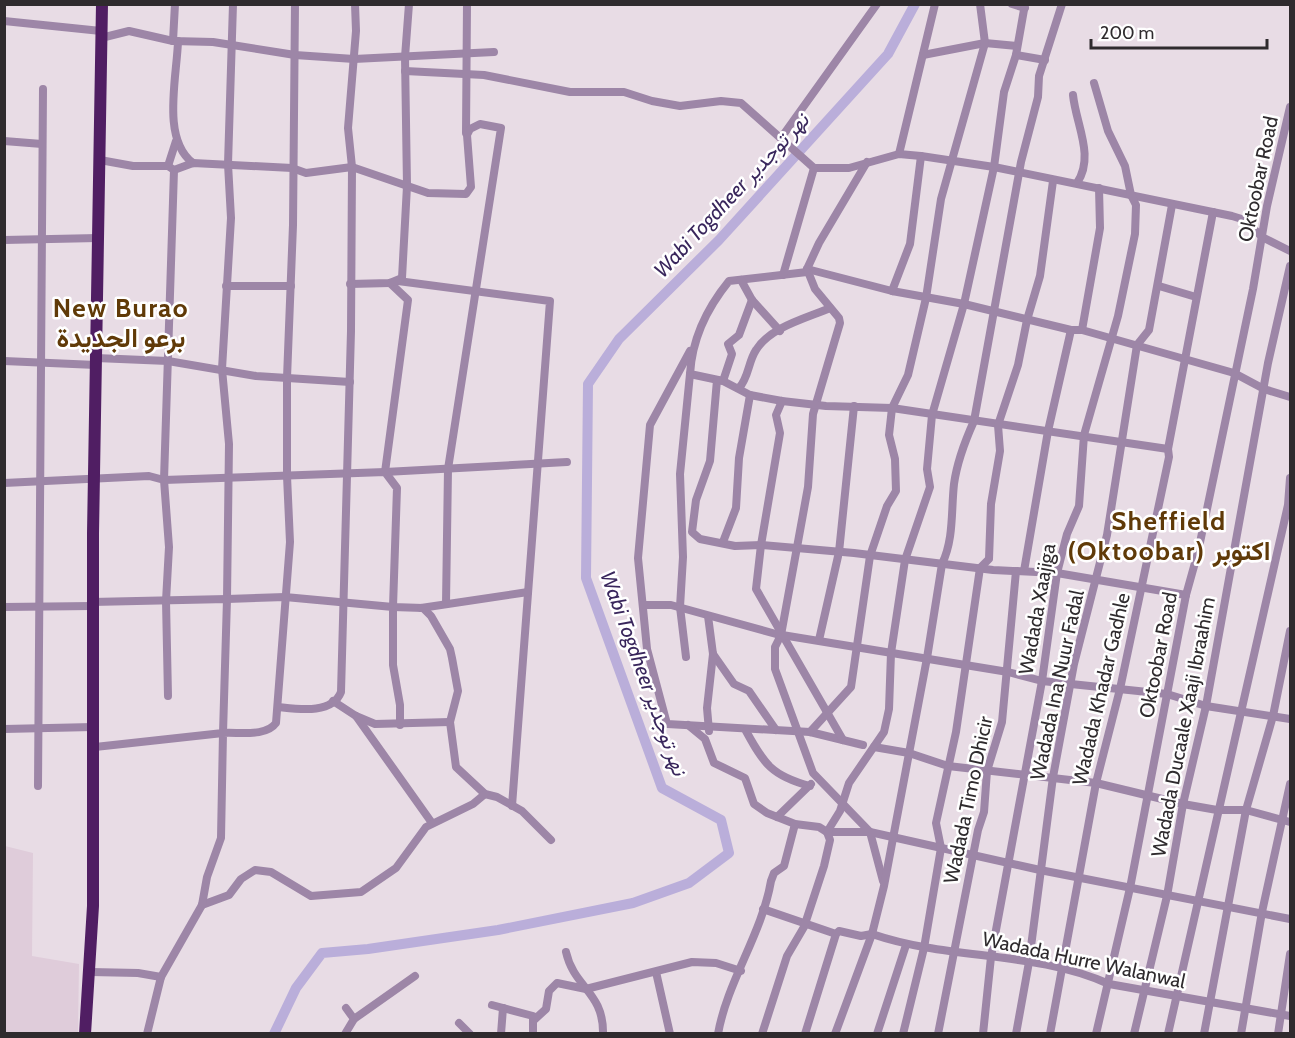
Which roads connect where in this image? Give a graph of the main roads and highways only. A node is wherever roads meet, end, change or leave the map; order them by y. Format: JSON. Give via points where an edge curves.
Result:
{"nodes":[{"id":1,"x":102,"y":4,"type":"edge"},
{"id":2,"x":85,"y":1034,"type":"edge"}],
"edges":[{"from":1,"to":2,"type":"highway","via":[[92,604],[95,747],[91,972]]}]}
